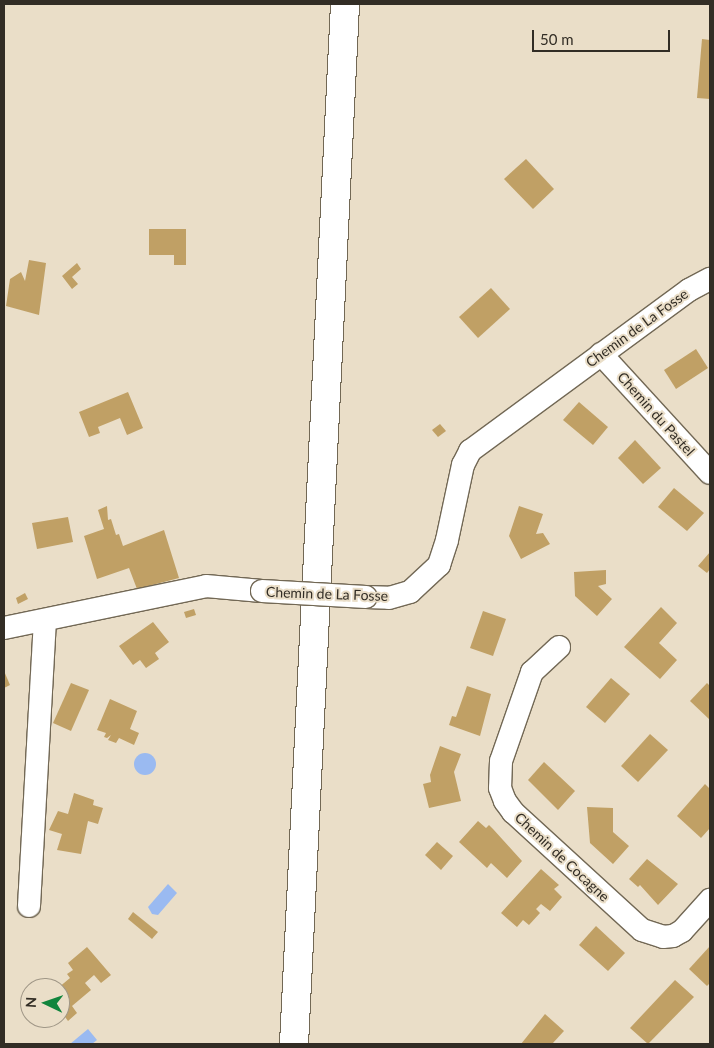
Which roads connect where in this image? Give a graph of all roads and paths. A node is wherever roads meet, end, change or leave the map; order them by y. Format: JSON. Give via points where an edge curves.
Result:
{"nodes":[{"id":1,"x":345,"y":4,"type":"edge"},
{"id":2,"x":710,"y":279,"type":"edge"},
{"id":3,"x":601,"y":354,"type":"junction"},
{"id":4,"x":710,"y":474,"type":"edge"},
{"id":5,"x":45,"y":620,"type":"junction"},
{"id":6,"x":4,"y":628,"type":"edge"},
{"id":7,"x":559,"y":647,"type":"dead end"},
{"id":8,"x":710,"y":900,"type":"edge"},
{"id":9,"x":29,"y":906,"type":"dead end"},
{"id":10,"x":294,"y":1044,"type":"edge"}],
"edges":[{"from":1,"to":10,"type":"main road"},
{"from":2,"to":3,"type":"street","name":"Chemin de La Fosse","via":[[689,290]]},
{"from":3,"to":4,"type":"street","name":"Chemin du Pastel"},
{"from":3,"to":5,"type":"street","name":"Chemin de La Fosse","bridge":true,"via":[[470,451],[463,465],[448,540],[438,565],[426,581],[410,592],[389,598],[206,586]]},
{"from":5,"to":6,"type":"street","name":"Chemin de La Fosse"},
{"from":5,"to":9,"type":"street"},
{"from":7,"to":8,"type":"street","name":"Chemin de Cocagne","via":[[532,672],[501,761],[500,788],[505,801],[513,812],[642,930],[663,937],[673,936],[682,931]]}]}
